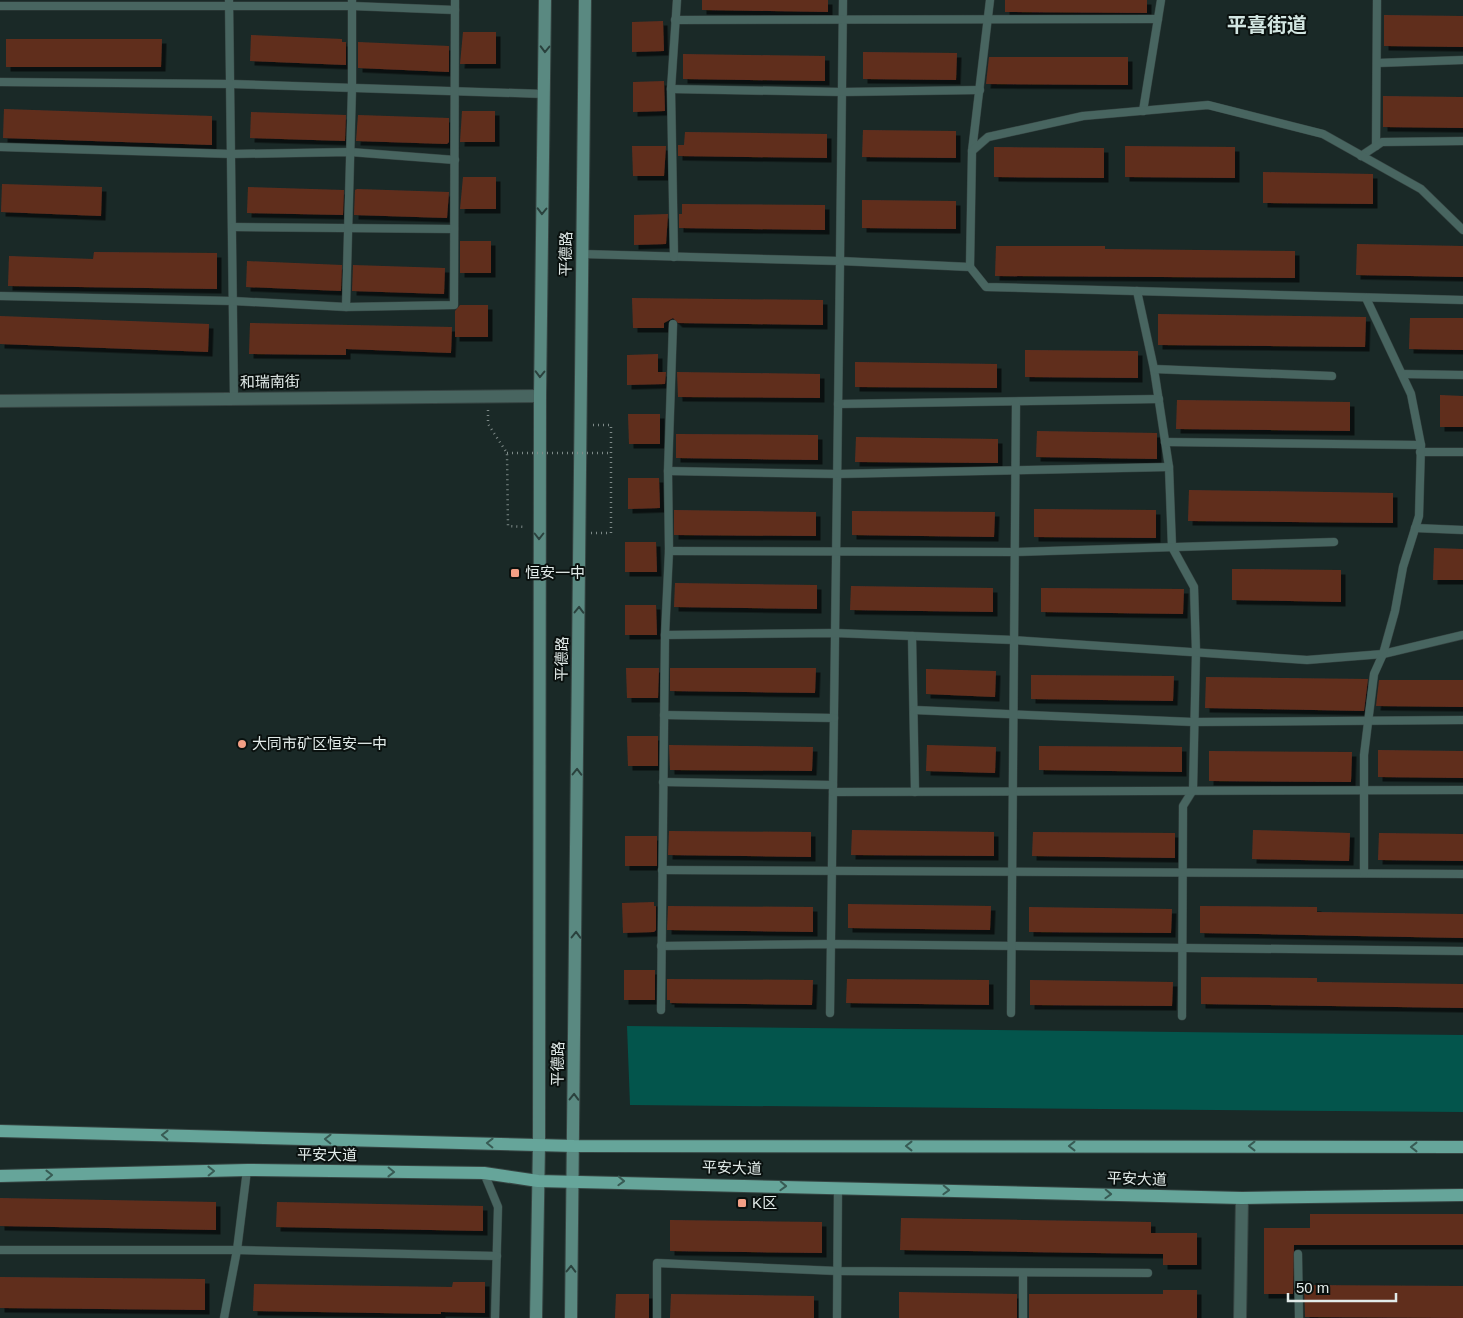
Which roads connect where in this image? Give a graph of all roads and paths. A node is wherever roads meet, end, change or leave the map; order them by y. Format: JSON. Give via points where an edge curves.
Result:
{"nodes":[{"id":1,"x":456,"y":0,"type":"edge"},
{"id":2,"x":545,"y":0,"type":"edge"},
{"id":3,"x":585,"y":0,"type":"edge"},
{"id":4,"x":676,"y":0,"type":"edge"},
{"id":5,"x":843,"y":0,"type":"edge"},
{"id":6,"x":990,"y":0,"type":"edge"},
{"id":7,"x":1161,"y":0,"type":"edge"},
{"id":8,"x":1377,"y":0,"type":"edge"},
{"id":9,"x":114,"y":3,"type":"edge"},
{"id":10,"x":229,"y":3,"type":"edge"},
{"id":11,"x":352,"y":3,"type":"edge"},
{"id":12,"x":0,"y":6,"type":"edge"},
{"id":13,"x":456,"y":10,"type":"junction"},
{"id":14,"x":1158,"y":19,"type":"junction"},
{"id":15,"x":675,"y":20,"type":"junction"},
{"id":16,"x":842,"y":20,"type":"junction"},
{"id":17,"x":988,"y":21,"type":"junction"},
{"id":18,"x":1463,"y":60,"type":"edge"},
{"id":19,"x":1377,"y":63,"type":"junction"},
{"id":20,"x":0,"y":82,"type":"edge"},
{"id":21,"x":231,"y":84,"type":"junction"},
{"id":22,"x":352,"y":88,"type":"junction"},
{"id":23,"x":671,"y":89,"type":"junction"},
{"id":24,"x":980,"y":90,"type":"junction"},
{"id":25,"x":456,"y":91,"type":"junction"},
{"id":26,"x":842,"y":92,"type":"junction"},
{"id":27,"x":544,"y":94,"type":"junction"},
{"id":28,"x":1143,"y":111,"type":"junction"},
{"id":29,"x":1463,"y":140,"type":"edge"},
{"id":30,"x":1376,"y":146,"type":"junction"},
{"id":31,"x":0,"y":147,"type":"edge"},
{"id":32,"x":972,"y":151,"type":"junction"},
{"id":33,"x":350,"y":152,"type":"junction"},
{"id":34,"x":232,"y":154,"type":"junction"},
{"id":35,"x":1362,"y":156,"type":"junction"},
{"id":36,"x":455,"y":160,"type":"junction"},
{"id":37,"x":233,"y":227,"type":"junction"},
{"id":38,"x":348,"y":227,"type":"junction"},
{"id":39,"x":454,"y":229,"type":"junction"},
{"id":40,"x":1463,"y":230,"type":"edge"},
{"id":41,"x":582,"y":254,"type":"junction"},
{"id":42,"x":674,"y":257,"type":"junction"},
{"id":43,"x":840,"y":261,"type":"junction"},
{"id":44,"x":970,"y":267,"type":"junction"},
{"id":45,"x":1137,"y":291,"type":"junction"},
{"id":46,"x":0,"y":296,"type":"edge"},
{"id":47,"x":1366,"y":298,"type":"junction"},
{"id":48,"x":1463,"y":300,"type":"edge"},
{"id":49,"x":233,"y":301,"type":"junction"},
{"id":50,"x":346,"y":307,"type":"junction"},
{"id":51,"x":673,"y":324,"type":"dead end"},
{"id":52,"x":1154,"y":369,"type":"junction"},
{"id":53,"x":1402,"y":374,"type":"junction"},
{"id":54,"x":1463,"y":375,"type":"edge"},
{"id":55,"x":1332,"y":376,"type":"dead end"},
{"id":56,"x":540,"y":396,"type":"junction"},
{"id":57,"x":234,"y":398,"type":"junction"},
{"id":58,"x":1159,"y":399,"type":"junction"},
{"id":59,"x":0,"y":400,"type":"edge"},
{"id":60,"x":1016,"y":402,"type":"junction"},
{"id":61,"x":838,"y":404,"type":"junction"},
{"id":62,"x":488,"y":424,"type":"dead end"},
{"id":63,"x":581,"y":425,"type":"junction"},
{"id":64,"x":1165,"y":442,"type":"junction"},
{"id":65,"x":1420,"y":448,"type":"junction"},
{"id":66,"x":507,"y":452,"type":"junction"},
{"id":67,"x":1463,"y":452,"type":"edge"},
{"id":68,"x":611,"y":453,"type":"junction"},
{"id":69,"x":1169,"y":467,"type":"junction"},
{"id":70,"x":668,"y":471,"type":"junction"},
{"id":71,"x":1016,"y":471,"type":"junction"},
{"id":72,"x":837,"y":474,"type":"junction"},
{"id":73,"x":539,"y":527,"type":"junction"},
{"id":74,"x":1415,"y":528,"type":"junction"},
{"id":75,"x":1463,"y":530,"type":"edge"},
{"id":76,"x":580,"y":532,"type":"junction"},
{"id":77,"x":1334,"y":542,"type":"dead end"},
{"id":78,"x":1172,"y":547,"type":"junction"},
{"id":79,"x":669,"y":551,"type":"junction"},
{"id":80,"x":836,"y":551,"type":"junction"},
{"id":81,"x":1015,"y":552,"type":"junction"},
{"id":82,"x":836,"y":633,"type":"junction"},
{"id":83,"x":665,"y":635,"type":"junction"},
{"id":84,"x":1463,"y":635,"type":"edge"},
{"id":85,"x":912,"y":636,"type":"junction"},
{"id":86,"x":1014,"y":640,"type":"junction"},
{"id":87,"x":1196,"y":652,"type":"junction"},
{"id":88,"x":1383,"y":654,"type":"junction"},
{"id":89,"x":914,"y":710,"type":"junction"},
{"id":90,"x":664,"y":715,"type":"junction"},
{"id":91,"x":1014,"y":716,"type":"junction"},
{"id":92,"x":834,"y":718,"type":"junction"},
{"id":93,"x":1368,"y":719,"type":"junction"},
{"id":94,"x":1463,"y":720,"type":"edge"},
{"id":95,"x":1193,"y":722,"type":"junction"},
{"id":96,"x":663,"y":782,"type":"junction"},
{"id":97,"x":833,"y":789,"type":"junction"},
{"id":98,"x":1193,"y":790,"type":"junction"},
{"id":99,"x":1463,"y":790,"type":"edge"},
{"id":100,"x":1013,"y":791,"type":"junction"},
{"id":101,"x":1364,"y":791,"type":"junction"},
{"id":102,"x":915,"y":792,"type":"junction"},
{"id":103,"x":662,"y":870,"type":"junction"},
{"id":104,"x":832,"y":870,"type":"junction"},
{"id":105,"x":1012,"y":872,"type":"junction"},
{"id":106,"x":1182,"y":873,"type":"junction"},
{"id":107,"x":1364,"y":873,"type":"junction"},
{"id":108,"x":1463,"y":874,"type":"edge"},
{"id":109,"x":831,"y":944,"type":"junction"},
{"id":110,"x":661,"y":946,"type":"junction"},
{"id":111,"x":1012,"y":946,"type":"junction"},
{"id":112,"x":1182,"y":949,"type":"junction"},
{"id":113,"x":1463,"y":951,"type":"edge"},
{"id":114,"x":661,"y":1010,"type":"dead end"},
{"id":115,"x":830,"y":1013,"type":"dead end"},
{"id":116,"x":1012,"y":1013,"type":"dead end"},
{"id":117,"x":1182,"y":1016,"type":"dead end"},
{"id":118,"x":0,"y":1131,"type":"edge"},
{"id":119,"x":539,"y":1144,"type":"junction"},
{"id":120,"x":574,"y":1146,"type":"junction"},
{"id":121,"x":1463,"y":1147,"type":"edge"},
{"id":122,"x":248,"y":1170,"type":"junction"},
{"id":123,"x":484,"y":1173,"type":"junction"},
{"id":124,"x":0,"y":1176,"type":"edge"},
{"id":125,"x":538,"y":1180,"type":"junction"},
{"id":126,"x":572,"y":1180,"type":"junction"},
{"id":127,"x":838,"y":1187,"type":"junction"},
{"id":128,"x":1463,"y":1195,"type":"edge"},
{"id":129,"x":1242,"y":1198,"type":"junction"},
{"id":130,"x":0,"y":1250,"type":"edge"},
{"id":131,"x":238,"y":1250,"type":"junction"},
{"id":132,"x":1298,"y":1254,"type":"dead end"},
{"id":133,"x":497,"y":1256,"type":"junction"},
{"id":134,"x":837,"y":1271,"type":"junction"},
{"id":135,"x":1023,"y":1273,"type":"junction"},
{"id":136,"x":1148,"y":1273,"type":"dead end"},
{"id":137,"x":224,"y":1318,"type":"edge"},
{"id":138,"x":496,"y":1318,"type":"edge"},
{"id":139,"x":536,"y":1318,"type":"edge"},
{"id":140,"x":571,"y":1318,"type":"edge"},
{"id":141,"x":657,"y":1318,"type":"edge"},
{"id":142,"x":837,"y":1318,"type":"edge"},
{"id":143,"x":1023,"y":1318,"type":"edge"},
{"id":144,"x":1240,"y":1318,"type":"edge"},
{"id":145,"x":1299,"y":1318,"type":"edge"}],
"edges":[{"from":1,"to":13,"type":"lane"},
{"from":2,"to":27,"type":"main road","name":"平德路","one_way":true},
{"from":3,"to":41,"type":"main road","name":"平德路"},
{"from":4,"to":15,"type":"lane"},
{"from":5,"to":16,"type":"lane"},
{"from":6,"to":17,"type":"lane"},
{"from":7,"to":14,"type":"lane"},
{"from":8,"to":19,"type":"lane"},
{"from":9,"to":10,"type":"lane"},
{"from":9,"to":12,"type":"lane"},
{"from":10,"to":11,"type":"lane"},
{"from":10,"to":21,"type":"lane"},
{"from":11,"to":13,"type":"lane"},
{"from":11,"to":22,"type":"lane"},
{"from":13,"to":25,"type":"lane"},
{"from":14,"to":17,"type":"lane"},
{"from":14,"to":28,"type":"lane"},
{"from":15,"to":16,"type":"lane"},
{"from":15,"to":23,"type":"lane"},
{"from":16,"to":17,"type":"lane"},
{"from":16,"to":26,"type":"lane"},
{"from":17,"to":24,"type":"lane"},
{"from":18,"to":19,"type":"lane"},
{"from":19,"to":30,"type":"lane"},
{"from":20,"to":21,"type":"lane"},
{"from":21,"to":22,"type":"lane"},
{"from":21,"to":34,"type":"lane"},
{"from":22,"to":25,"type":"lane"},
{"from":22,"to":33,"type":"lane"},
{"from":23,"to":26,"type":"lane"},
{"from":23,"to":42,"type":"lane"},
{"from":24,"to":26,"type":"lane"},
{"from":24,"to":32,"type":"lane"},
{"from":25,"to":27,"type":"lane"},
{"from":25,"to":36,"type":"lane"},
{"from":26,"to":43,"type":"lane"},
{"from":27,"to":56,"type":"main road","name":"平德路","one_way":true},
{"from":28,"to":32,"type":"lane","via":[[1083,116],[988,137]]},
{"from":28,"to":35,"type":"lane","via":[[1208,105],[1323,134]]},
{"from":29,"to":30,"type":"lane","via":[[1382,142]]},
{"from":30,"to":35,"type":"lane"},
{"from":31,"to":34,"type":"lane"},
{"from":32,"to":44,"type":"lane"},
{"from":33,"to":34,"type":"lane"},
{"from":33,"to":36,"type":"lane"},
{"from":33,"to":38,"type":"lane"},
{"from":34,"to":37,"type":"lane"},
{"from":35,"to":40,"type":"lane","via":[[1421,189]]},
{"from":36,"to":39,"type":"lane"},
{"from":37,"to":38,"type":"lane"},
{"from":37,"to":49,"type":"lane"},
{"from":38,"to":39,"type":"lane"},
{"from":38,"to":50,"type":"lane"},
{"from":39,"to":50,"type":"lane","via":[[454,305]]},
{"from":41,"to":42,"type":"lane"},
{"from":41,"to":63,"type":"main road","name":"平德路"},
{"from":42,"to":43,"type":"lane"},
{"from":43,"to":44,"type":"lane"},
{"from":43,"to":61,"type":"lane"},
{"from":44,"to":45,"type":"lane","via":[[986,287]]},
{"from":45,"to":47,"type":"lane"},
{"from":45,"to":52,"type":"lane"},
{"from":46,"to":49,"type":"lane"},
{"from":47,"to":48,"type":"lane"},
{"from":47,"to":53,"type":"lane"},
{"from":49,"to":50,"type":"lane"},
{"from":49,"to":57,"type":"lane"},
{"from":51,"to":70,"type":"lane"},
{"from":52,"to":55,"type":"lane"},
{"from":52,"to":58,"type":"lane"},
{"from":53,"to":54,"type":"lane"},
{"from":53,"to":65,"type":"lane","via":[[1411,394]]},
{"from":56,"to":57,"type":"street","name":"和瑞南街"},
{"from":56,"to":73,"type":"main road","name":"平德路"},
{"from":57,"to":59,"type":"street","name":"和瑞南街"},
{"from":58,"to":60,"type":"lane"},
{"from":58,"to":64,"type":"lane"},
{"from":60,"to":61,"type":"lane"},
{"from":60,"to":71,"type":"lane"},
{"from":61,"to":72,"type":"lane"},
{"from":62,"to":66,"type":"path"},
{"from":63,"to":68,"type":"path","via":[[611,425]]},
{"from":63,"to":76,"type":"main road","name":"平德路"},
{"from":64,"to":65,"type":"lane"},
{"from":64,"to":69,"type":"lane"},
{"from":65,"to":67,"type":"lane"},
{"from":65,"to":74,"type":"lane","via":[[1419,516]]},
{"from":66,"to":68,"type":"path","bridge":true},
{"from":66,"to":73,"type":"path","via":[[508,526]]},
{"from":68,"to":76,"type":"path","via":[[611,533]]},
{"from":69,"to":71,"type":"lane"},
{"from":69,"to":78,"type":"lane"},
{"from":70,"to":72,"type":"lane"},
{"from":70,"to":79,"type":"lane"},
{"from":71,"to":72,"type":"lane"},
{"from":71,"to":81,"type":"lane"},
{"from":72,"to":80,"type":"lane"},
{"from":73,"to":119,"type":"main road","name":"平德路","one_way":true},
{"from":74,"to":75,"type":"lane"},
{"from":74,"to":88,"type":"lane"},
{"from":120,"to":76,"type":"main road","name":"平德路","one_way":true},
{"from":77,"to":78,"type":"lane"},
{"from":78,"to":81,"type":"lane"},
{"from":78,"to":87,"type":"lane","via":[[1194,587]]},
{"from":79,"to":80,"type":"lane"},
{"from":79,"to":83,"type":"lane"},
{"from":80,"to":81,"type":"lane"},
{"from":80,"to":82,"type":"lane"},
{"from":81,"to":86,"type":"lane"},
{"from":82,"to":83,"type":"lane"},
{"from":82,"to":85,"type":"lane"},
{"from":82,"to":92,"type":"lane"},
{"from":83,"to":90,"type":"lane"},
{"from":84,"to":88,"type":"lane"},
{"from":85,"to":86,"type":"lane"},
{"from":85,"to":89,"type":"lane"},
{"from":86,"to":87,"type":"lane"},
{"from":86,"to":91,"type":"lane"},
{"from":87,"to":88,"type":"lane","via":[[1307,660]]},
{"from":87,"to":95,"type":"lane"},
{"from":88,"to":93,"type":"lane","via":[[1374,674]]},
{"from":89,"to":91,"type":"lane"},
{"from":89,"to":102,"type":"lane"},
{"from":90,"to":92,"type":"lane"},
{"from":90,"to":96,"type":"lane"},
{"from":91,"to":95,"type":"lane"},
{"from":91,"to":100,"type":"lane"},
{"from":92,"to":97,"type":"lane"},
{"from":93,"to":94,"type":"lane"},
{"from":93,"to":95,"type":"lane"},
{"from":93,"to":101,"type":"lane"},
{"from":95,"to":98,"type":"lane"},
{"from":96,"to":97,"type":"lane"},
{"from":96,"to":103,"type":"lane"},
{"from":97,"to":102,"type":"lane"},
{"from":97,"to":104,"type":"lane"},
{"from":98,"to":100,"type":"lane"},
{"from":98,"to":101,"type":"lane"},
{"from":98,"to":106,"type":"lane","via":[[1183,806]]},
{"from":99,"to":101,"type":"lane"},
{"from":100,"to":102,"type":"lane"},
{"from":100,"to":105,"type":"lane"},
{"from":101,"to":107,"type":"lane"},
{"from":103,"to":104,"type":"lane"},
{"from":103,"to":110,"type":"lane"},
{"from":104,"to":105,"type":"lane"},
{"from":104,"to":109,"type":"lane"},
{"from":105,"to":106,"type":"lane"},
{"from":105,"to":111,"type":"lane"},
{"from":106,"to":107,"type":"lane"},
{"from":106,"to":112,"type":"lane"},
{"from":107,"to":108,"type":"lane"},
{"from":109,"to":110,"type":"lane"},
{"from":109,"to":111,"type":"lane"},
{"from":109,"to":115,"type":"lane"},
{"from":110,"to":114,"type":"lane"},
{"from":111,"to":112,"type":"lane"},
{"from":111,"to":116,"type":"lane"},
{"from":112,"to":113,"type":"lane"},
{"from":112,"to":117,"type":"lane"},
{"from":119,"to":118,"type":"main road","name":"平安大道","one_way":true},
{"from":119,"to":120,"type":"main road","name":"平安大道"},
{"from":119,"to":125,"type":"main road","name":"平德路"},
{"from":121,"to":120,"type":"main road","name":"平安大道","one_way":true},
{"from":120,"to":126,"type":"main road","name":"平德路"},
{"from":122,"to":123,"type":"main road","name":"平安大道","one_way":true},
{"from":124,"to":122,"type":"main road","name":"平安大道","one_way":true},
{"from":122,"to":131,"type":"lane"},
{"from":123,"to":125,"type":"main road","name":"平安大道"},
{"from":123,"to":133,"type":"lane","via":[[498,1207]]},
{"from":125,"to":126,"type":"main road","name":"平安大道"},
{"from":125,"to":139,"type":"main road","name":"平德路"},
{"from":126,"to":127,"type":"main road","name":"平安大道","one_way":true},
{"from":140,"to":126,"type":"main road","name":"平德路","one_way":true},
{"from":127,"to":129,"type":"main road","name":"平安大道","one_way":true},
{"from":127,"to":134,"type":"lane"},
{"from":128,"to":129,"type":"main road","name":"平安大道"},
{"from":129,"to":144,"type":"street"},
{"from":130,"to":131,"type":"lane"},
{"from":131,"to":133,"type":"lane"},
{"from":131,"to":137,"type":"lane"},
{"from":132,"to":145,"type":"lane"},
{"from":133,"to":138,"type":"lane"},
{"from":134,"to":135,"type":"lane"},
{"from":134,"to":141,"type":"lane","via":[[657,1263]]},
{"from":134,"to":142,"type":"lane"},
{"from":135,"to":136,"type":"lane"},
{"from":135,"to":143,"type":"lane"}]}
